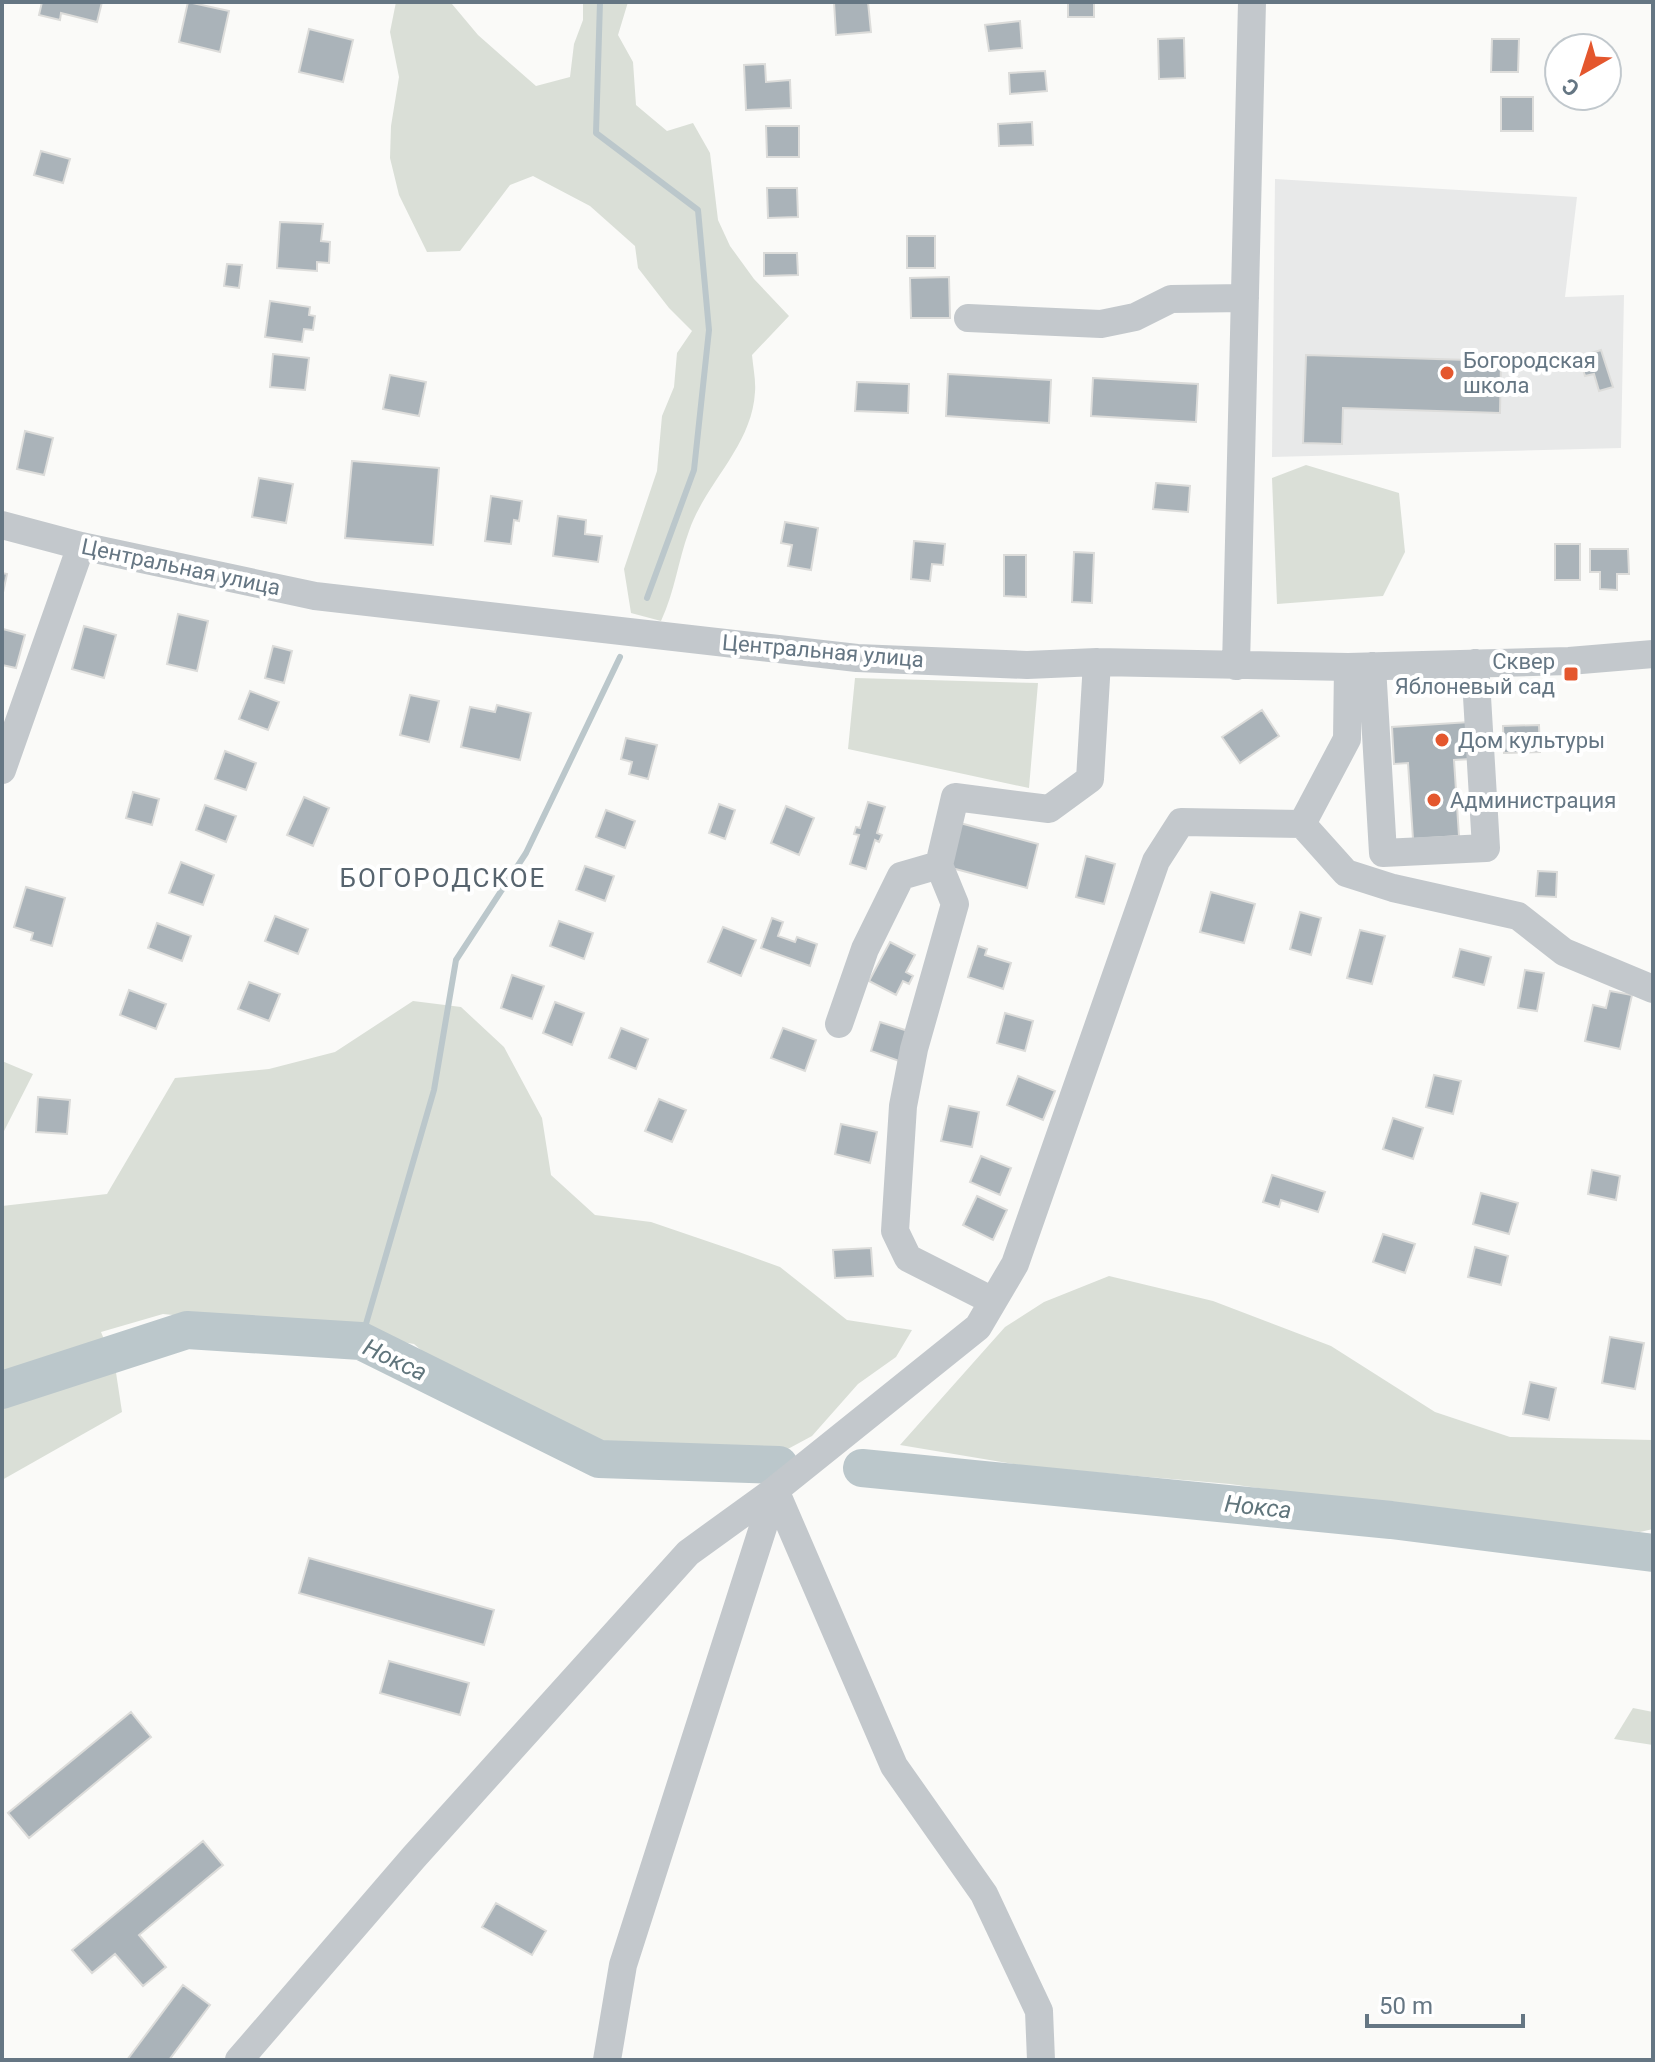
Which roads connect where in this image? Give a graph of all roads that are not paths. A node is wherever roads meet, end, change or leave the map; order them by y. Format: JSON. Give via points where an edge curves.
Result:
{"nodes":[{"id":1,"x":1252,"y":2,"type":"edge"},
{"id":2,"x":1245,"y":298,"type":"junction"},
{"id":3,"x":968,"y":318,"type":"dead end"},
{"id":4,"x":2,"y":525,"type":"edge"},
{"id":5,"x":81,"y":546,"type":"junction"},
{"id":6,"x":1653,"y":654,"type":"edge"},
{"id":7,"x":1097,"y":662,"type":"junction"},
{"id":8,"x":1475,"y":663,"type":"junction"},
{"id":9,"x":1236,"y":666,"type":"junction"},
{"id":10,"x":1360,"y":666,"type":"junction"},
{"id":11,"x":11,"y":713,"type":"edge"},
{"id":12,"x":2,"y":770,"type":"edge"},
{"id":13,"x":1302,"y":824,"type":"junction"},
{"id":14,"x":939,"y":865,"type":"junction"},
{"id":15,"x":1653,"y":989,"type":"edge"},
{"id":16,"x":839,"y":1024,"type":"dead end"},
{"id":17,"x":993,"y":1301,"type":"junction"},
{"id":18,"x":775,"y":1490,"type":"junction"},
{"id":19,"x":239,"y":2060,"type":"edge"},
{"id":20,"x":607,"y":2060,"type":"edge"},
{"id":21,"x":1041,"y":2060,"type":"edge"}],
"edges":[{"from":1,"to":2,"type":"street"},
{"from":2,"to":3,"type":"street","via":[[1171,299],[1135,317],[1101,324]]},
{"from":2,"to":9,"type":"street"},
{"from":4,"to":5,"type":"street","name":"Центральная улица"},
{"from":5,"to":7,"type":"street","name":"Центральная улица","via":[[315,596],[857,658],[1027,665]]},
{"from":5,"to":11,"type":"street"},
{"from":6,"to":8,"type":"street","name":"Центральная улица"},
{"from":7,"to":9,"type":"street","name":"Центральная улица"},
{"from":7,"to":14,"type":"street","via":[[1090,779],[1049,809],[955,797]]},
{"from":8,"to":10,"type":"street","name":"Центральная улица"},
{"from":8,"to":10,"type":"street","via":[[1486,848],[1383,853]]},
{"from":9,"to":10,"type":"street","name":"Центральная улица"},
{"from":10,"to":13,"type":"street","via":[[1347,739]]},
{"from":11,"to":12,"type":"street"},
{"from":13,"to":15,"type":"street","via":[[1346,873],[1518,916],[1564,952]]},
{"from":13,"to":17,"type":"street","via":[[1181,822],[1156,861],[1015,1264]]},
{"from":14,"to":16,"type":"street","via":[[901,876],[865,949]]},
{"from":14,"to":17,"type":"street","via":[[955,904],[903,1106],[895,1231],[908,1258]]},
{"from":17,"to":18,"type":"street","via":[[978,1327]]},
{"from":18,"to":19,"type":"street","via":[[688,1553]]},
{"from":18,"to":20,"type":"street","via":[[623,1965]]},
{"from":18,"to":21,"type":"street","via":[[894,1766],[984,1894],[1039,2011]]}]}
